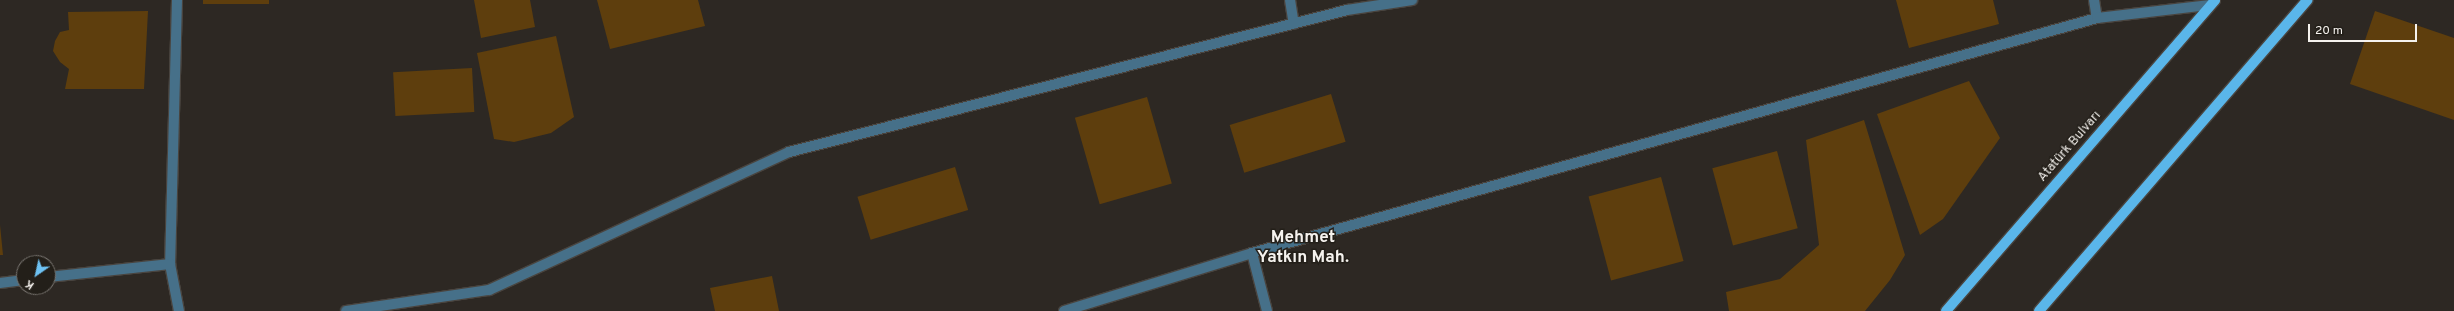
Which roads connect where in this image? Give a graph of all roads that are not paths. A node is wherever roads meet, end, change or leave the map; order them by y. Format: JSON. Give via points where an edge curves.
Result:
{"nodes":[{"id":1,"x":177,"y":0,"type":"edge"},
{"id":2,"x":1290,"y":0,"type":"edge"},
{"id":3,"x":1412,"y":0,"type":"edge"},
{"id":4,"x":2094,"y":0,"type":"edge"},
{"id":5,"x":2307,"y":0,"type":"edge"},
{"id":6,"x":2212,"y":3,"type":"edge"},
{"id":7,"x":2097,"y":18,"type":"junction"},
{"id":8,"x":1294,"y":24,"type":"junction"},
{"id":9,"x":1252,"y":253,"type":"junction"},
{"id":10,"x":170,"y":264,"type":"junction"},
{"id":11,"x":56,"y":277,"type":"edge"},
{"id":12,"x":16,"y":281,"type":"edge"},
{"id":13,"x":0,"y":283,"type":"edge"},
{"id":14,"x":178,"y":311,"type":"edge"},
{"id":15,"x":346,"y":311,"type":"edge"},
{"id":16,"x":1064,"y":311,"type":"edge"},
{"id":17,"x":1267,"y":311,"type":"edge"},
{"id":18,"x":1946,"y":311,"type":"edge"},
{"id":19,"x":2038,"y":311,"type":"edge"}],
"edges":[{"from":1,"to":10,"type":"street"},
{"from":2,"to":8,"type":"street"},
{"from":3,"to":8,"type":"street","via":[[1347,10]]},
{"from":4,"to":7,"type":"street"},
{"from":5,"to":19,"type":"main road"},
{"from":6,"to":7,"type":"street"},
{"from":6,"to":18,"type":"main road","name":"Atatürk Bulvarı"},
{"from":7,"to":9,"type":"street"},
{"from":8,"to":15,"type":"street","via":[[789,152],[489,290]]},
{"from":9,"to":16,"type":"street"},
{"from":9,"to":17,"type":"street"},
{"from":10,"to":11,"type":"street"},
{"from":10,"to":14,"type":"street"},
{"from":12,"to":13,"type":"street"}]}
